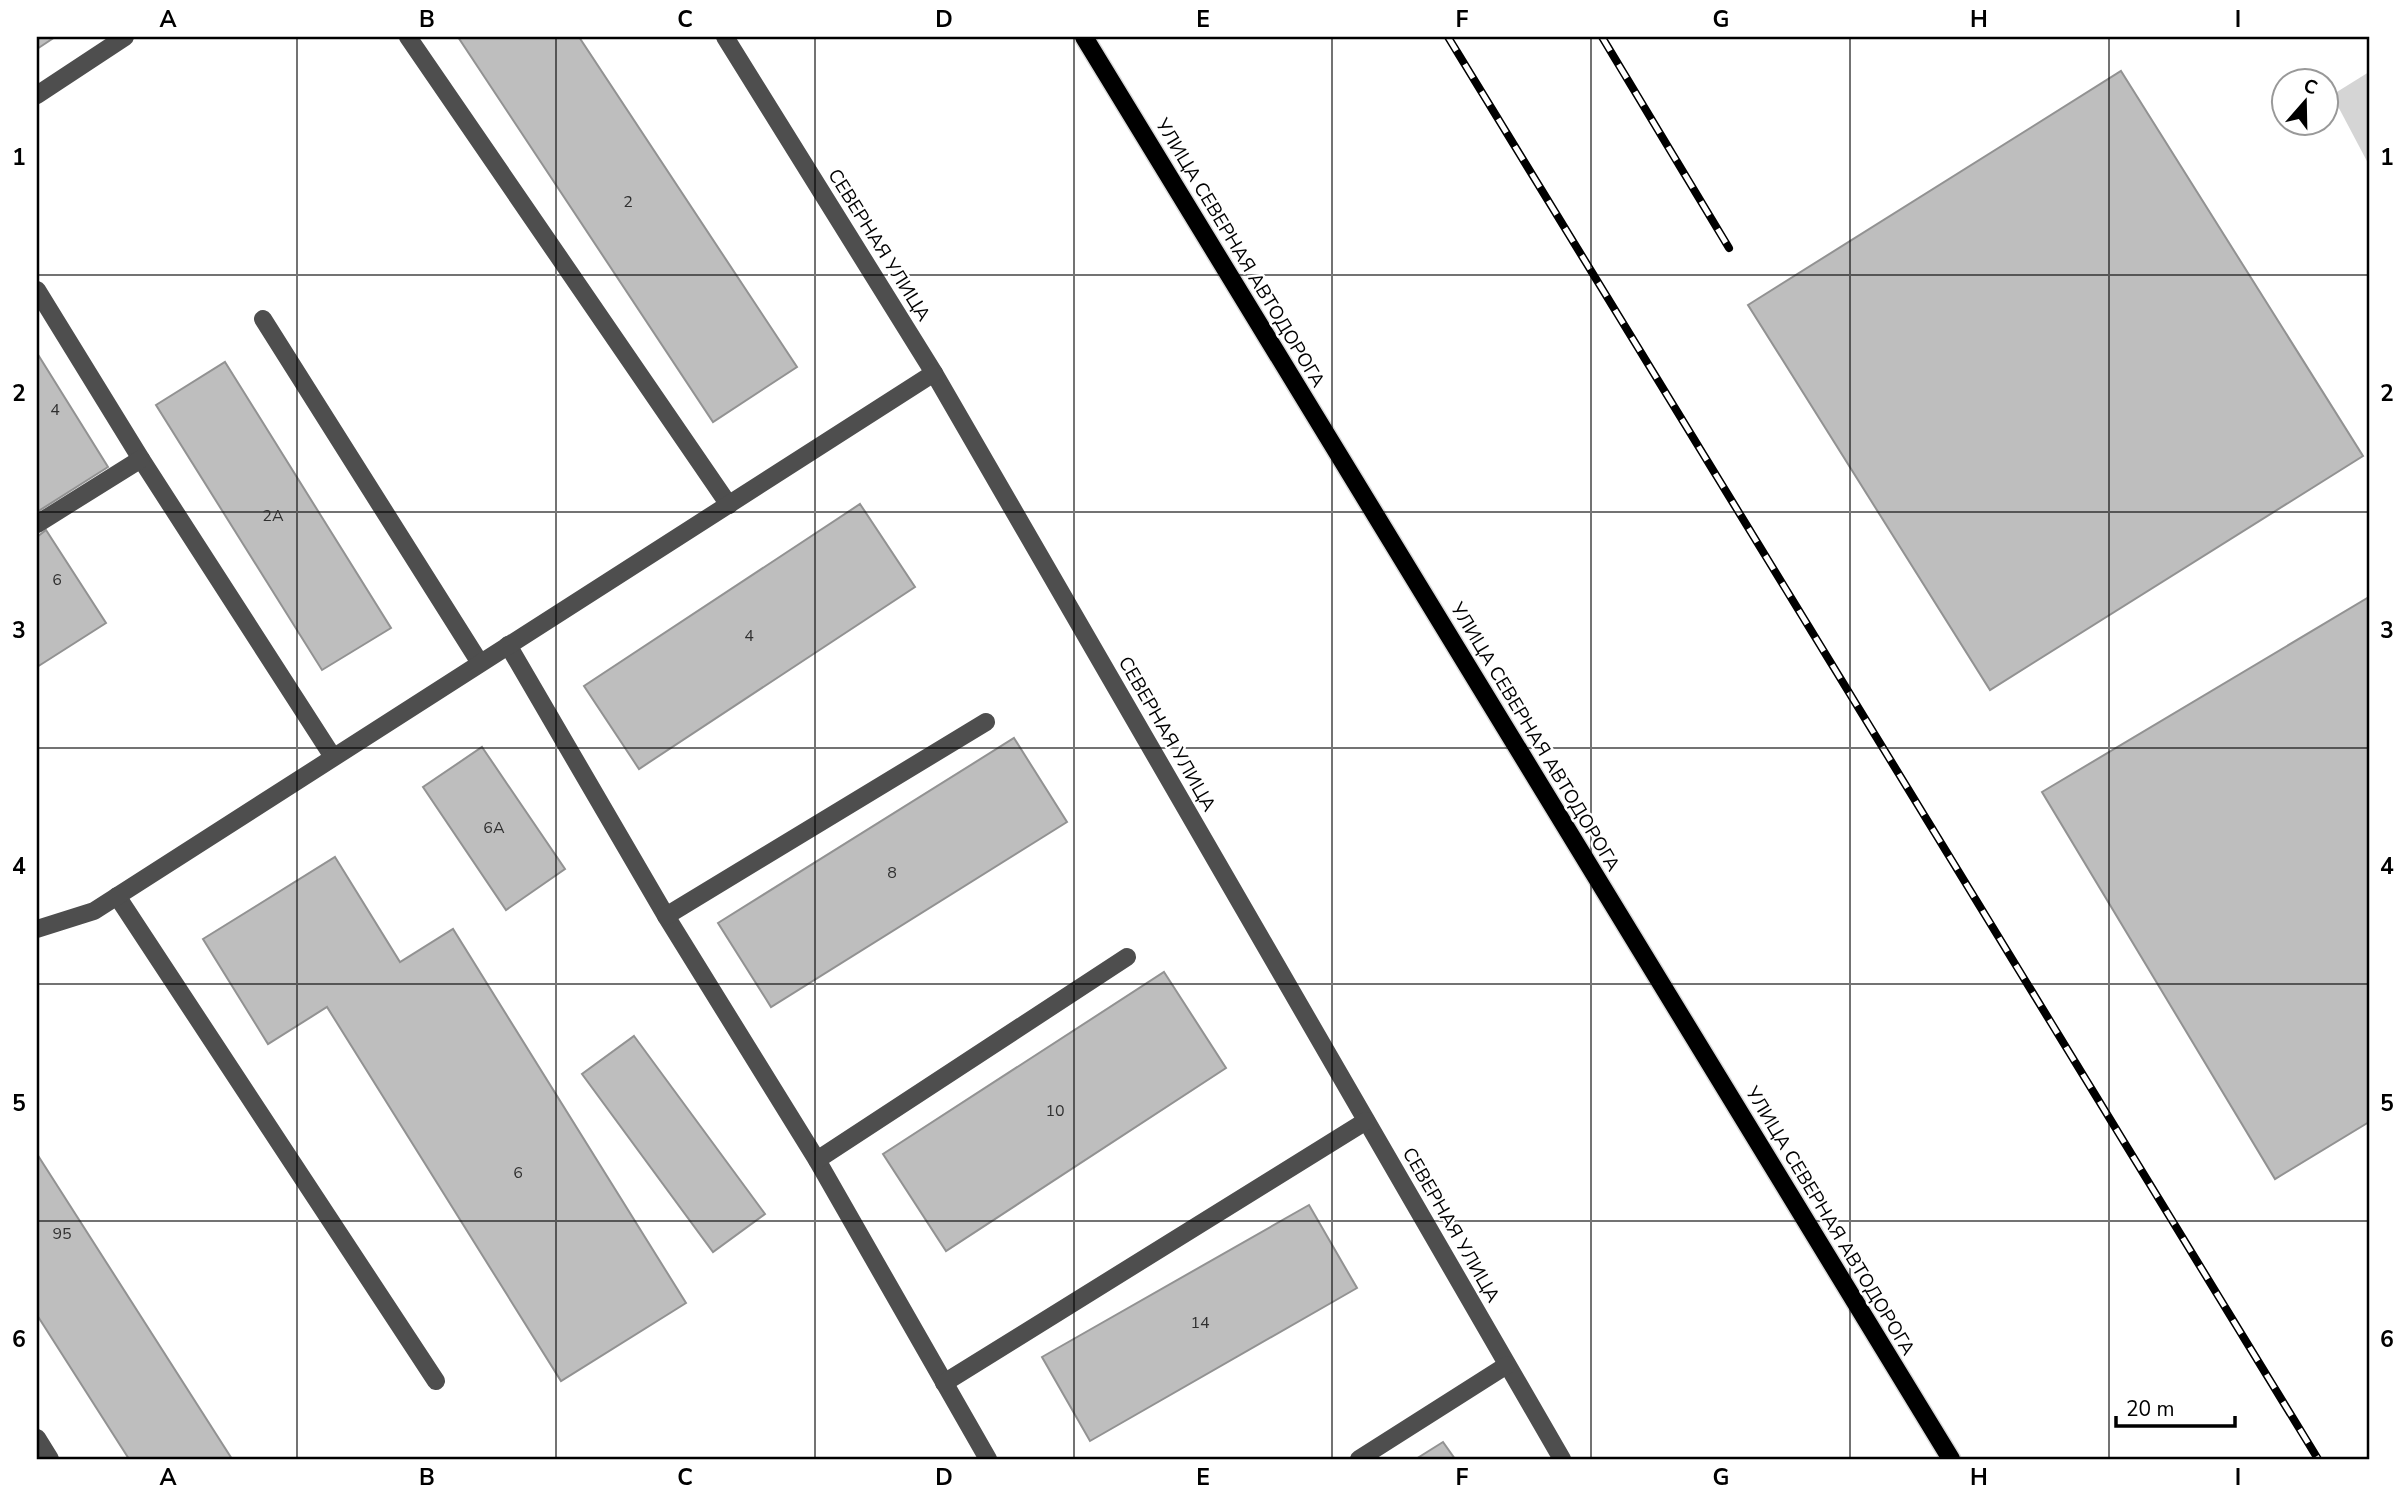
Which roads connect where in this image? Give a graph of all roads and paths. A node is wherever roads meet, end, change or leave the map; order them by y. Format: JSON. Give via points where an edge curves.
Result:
{"nodes":[{"id":1,"x":125,"y":37,"type":"edge"},
{"id":2,"x":408,"y":37,"type":"edge"},
{"id":3,"x":725,"y":37,"type":"edge"},
{"id":4,"x":1084,"y":37,"type":"edge"},
{"id":5,"x":37,"y":95,"type":"edge"},
{"id":6,"x":37,"y":289,"type":"edge"},
{"id":7,"x":263,"y":319,"type":"dead end"},
{"id":8,"x":934,"y":373,"type":"junction"},
{"id":9,"x":141,"y":458,"type":"junction"},
{"id":10,"x":729,"y":505,"type":"junction"},
{"id":11,"x":37,"y":524,"type":"edge"},
{"id":12,"x":508,"y":645,"type":"junction"},
{"id":13,"x":480,"y":663,"type":"junction"},
{"id":14,"x":986,"y":722,"type":"dead end"},
{"id":15,"x":333,"y":757,"type":"junction"},
{"id":16,"x":117,"y":896,"type":"junction"},
{"id":17,"x":666,"y":916,"type":"junction"},
{"id":18,"x":37,"y":929,"type":"edge"},
{"id":19,"x":1127,"y":957,"type":"dead end"},
{"id":20,"x":1366,"y":1121,"type":"junction"},
{"id":21,"x":817,"y":1160,"type":"junction"},
{"id":22,"x":1507,"y":1365,"type":"junction"},
{"id":23,"x":436,"y":1381,"type":"dead end"},
{"id":24,"x":944,"y":1383,"type":"junction"},
{"id":25,"x":37,"y":1438,"type":"edge"},
{"id":26,"x":50,"y":1459,"type":"edge"},
{"id":27,"x":988,"y":1459,"type":"edge"},
{"id":28,"x":1359,"y":1459,"type":"edge"},
{"id":29,"x":1562,"y":1459,"type":"edge"},
{"id":30,"x":1951,"y":1459,"type":"edge"}],
"edges":[{"from":1,"to":5,"type":"street"},
{"from":2,"to":10,"type":"street"},
{"from":3,"to":8,"type":"street","name":"СЕВЕРНАЯ УЛИЦА"},
{"from":4,"to":30,"type":"main road","name":"УЛИЦА СЕВЕРНАЯ АВТОДОРОГА"},
{"from":6,"to":9,"type":"street"},
{"from":7,"to":13,"type":"street"},
{"from":8,"to":10,"type":"street"},
{"from":8,"to":20,"type":"street","name":"СЕВЕРНАЯ УЛИЦА"},
{"from":9,"to":11,"type":"street"},
{"from":9,"to":15,"type":"street"},
{"from":10,"to":12,"type":"street"},
{"from":12,"to":13,"type":"street"},
{"from":12,"to":17,"type":"street"},
{"from":13,"to":15,"type":"street"},
{"from":14,"to":17,"type":"street"},
{"from":15,"to":16,"type":"street"},
{"from":16,"to":18,"type":"street","via":[[93,911]]},
{"from":16,"to":23,"type":"street"},
{"from":17,"to":21,"type":"street"},
{"from":19,"to":21,"type":"street"},
{"from":20,"to":22,"type":"street","name":"СЕВЕРНАЯ УЛИЦА"},
{"from":20,"to":24,"type":"street"},
{"from":21,"to":24,"type":"street"},
{"from":22,"to":28,"type":"street"},
{"from":22,"to":29,"type":"street","name":"СЕВЕРНАЯ УЛИЦА"},
{"from":24,"to":27,"type":"street"},
{"from":25,"to":26,"type":"street"}]}
